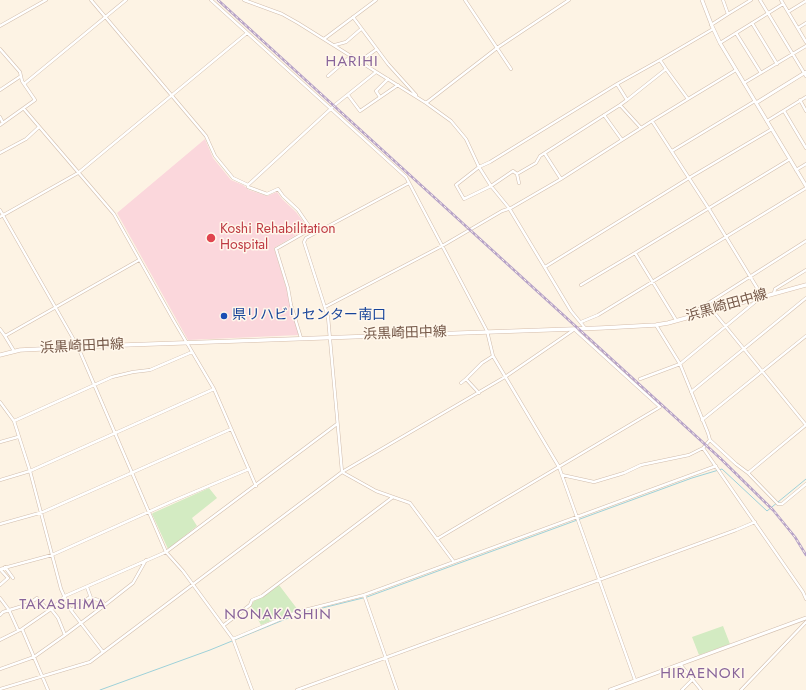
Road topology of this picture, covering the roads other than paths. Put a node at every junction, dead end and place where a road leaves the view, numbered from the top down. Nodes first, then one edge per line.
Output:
1 (46, 0) edge
2 (91, 0) edge
3 (126, 0) edge
4 (211, 0) edge
5 (244, 0) edge
6 (376, 0) edge
7 (465, 0) edge
8 (569, 0) edge
9 (702, 0) edge
10 (723, 0) edge
11 (751, 0) edge
12 (760, 0) edge
13 (781, 0) edge
14 (806, 1) edge
15 (564, 2) edge
16 (783, 4) junction
17 (788, 12) junction
18 (728, 14) junction
19 (768, 14) junction
20 (105, 17) junction
21 (353, 17) junction
22 (752, 23) junction
23 (806, 23) edge
24 (711, 25) junction
25 (0, 26) edge
26 (798, 28) junction
27 (362, 29) junction
28 (713, 29) junction
29 (247, 33) junction
30 (736, 33) junction
31 (324, 39) junction
32 (806, 42) edge
33 (720, 43) junction
34 (335, 45) junction
35 (806, 46) edge
36 (497, 48) junction
37 (0, 49) edge
38 (376, 49) junction
39 (793, 54) junction
40 (351, 56) junction
41 (660, 60) junction
42 (360, 61) junction
43 (777, 64) junction
44 (511, 69) dead end
45 (666, 69) junction
46 (736, 70) junction
47 (376, 72) junction
48 (761, 74) junction
49 (805, 74) edge
50 (21, 76) junction
51 (328, 76) dead end
52 (388, 79) junction
53 (24, 84) junction
54 (617, 84) junction
55 (744, 84) junction
56 (398, 85) junction
57 (0, 90) edge
58 (348, 95) junction
59 (172, 96) junction
60 (380, 97) junction
61 (417, 97) junction
62 (806, 97) edge
63 (688, 99) junction
64 (627, 100) junction
65 (800, 100) junction
66 (755, 102) junction
67 (426, 103) junction
68 (620, 105) junction
69 (24, 109) junction
70 (332, 109) junction
71 (784, 111) junction
72 (806, 111) edge
73 (604, 115) junction
74 (0, 117) edge
75 (652, 121) junction
76 (767, 121) junction
77 (3, 122) junction
78 (0, 124) edge
79 (39, 127) junction
80 (641, 128) junction
81 (772, 129) junction
82 (622, 140) junction
83 (806, 148) edge
84 (672, 151) junction
85 (0, 153) edge
86 (545, 154) junction
87 (790, 159) junction
88 (806, 164) edge
89 (479, 167) junction
90 (796, 170) junction
91 (78, 173) junction
92 (517, 174) junction
93 (689, 178) junction
94 (561, 179) junction
95 (409, 183) junction
96 (519, 183) dead end
97 (248, 185) junction
98 (491, 186) junction
99 (806, 187) edge
100 (509, 208) junction
101 (709, 208) junction
102 (0, 210) edge
103 (1, 216) edge
104 (726, 237) junction
105 (806, 241) edge
106 (442, 246) junction
107 (635, 253) junction
108 (139, 260) junction
109 (545, 267) junction
110 (806, 270) edge
111 (750, 276) junction
112 (652, 282) junction
113 (581, 285) dead end
114 (806, 285) edge
115 (774, 293) junction
116 (762, 296) junction
117 (755, 298) junction
118 (806, 298) edge
119 (55, 307) junction
120 (325, 307) junction
121 (712, 310) junction
122 (694, 315) junction
123 (676, 320) junction
124 (581, 322) junction
125 (656, 325) junction
126 (725, 326) junction
127 (585, 328) junction
128 (0, 329) edge
129 (574, 329) junction
130 (487, 331) junction
131 (5, 336) junction
132 (806, 336) edge
133 (329, 337) junction
134 (301, 338) junction
135 (187, 343) junction
136 (78, 347) junction
137 (744, 349) junction
138 (14, 351) junction
139 (192, 352) junction
140 (0, 355) edge
141 (493, 356) junction
142 (680, 364) junction
143 (762, 371) junction
144 (505, 377) junction
145 (640, 378) dead end
146 (466, 379) junction
147 (460, 382) dead end
148 (94, 385) junction
149 (214, 389) junction
150 (691, 392) junction
151 (479, 393) junction
152 (0, 402) edge
153 (14, 420) junction
154 (702, 420) junction
155 (337, 424) junction
156 (806, 425) edge
157 (231, 430) junction
158 (115, 433) junction
159 (18, 437) junction
160 (710, 440) junction
161 (0, 442) edge
162 (703, 448) junction
163 (716, 466) junction
164 (559, 467) junction
165 (249, 470) junction
166 (30, 471) junction
167 (342, 472) junction
168 (132, 473) junction
169 (748, 473) junction
170 (562, 474) junction
171 (0, 480) edge
172 (806, 484) edge
173 (256, 486) junction
174 (393, 497) junction
175 (150, 512) junction
176 (41, 513) junction
177 (576, 517) junction
178 (755, 522) junction
179 (0, 524) edge
180 (437, 539) junction
181 (166, 552) junction
182 (52, 555) junction
183 (146, 560) junction
184 (454, 562) junction
185 (5, 567) junction
186 (0, 569) edge
187 (13, 578) dead end
188 (599, 579) junction
189 (192, 584) junction
190 (0, 585) edge
191 (87, 587) junction
192 (364, 595) junction
193 (65, 596) junction
194 (90, 597) junction
195 (0, 598) edge
196 (806, 598) edge
197 (105, 605) junction
198 (51, 608) junction
199 (9, 610) junction
200 (48, 610) junction
201 (71, 610) junction
202 (0, 615) edge
203 (806, 618) edge
204 (806, 622) edge
205 (80, 623) junction
206 (224, 625) junction
207 (22, 628) junction
208 (18, 630) junction
209 (65, 635) junction
210 (233, 639) junction
211 (0, 640) edge
212 (103, 652) junction
213 (34, 657) junction
214 (385, 658) junction
215 (680, 664) junction
216 (0, 669) edge
217 (42, 676) junction
218 (635, 680) junction
219 (692, 680) junction
220 (0, 689) edge
221 (48, 690) edge
222 (252, 690) edge
223 (297, 690) edge
224 (397, 690) edge
225 (610, 690) edge
226 (682, 690) edge
227 (701, 690) edge
228 (741, 690) edge

1 - 25 street
2 - 20 street
3 - 20 street
4 - 29 street
5 - 31 street
6 - 21 street
7 - 36 street
8 - 15 street
9 - 24 street
10 - 18 street
11 - 18 street
12 - 19 street
13 - 16 street
14 - 17 street
15 - 36 street
16 - 17 street
16 - 19 street
17 - 26 street
18 - 24 street
19 - 22 street
19 - 39 street
20 - 53 street
20 - 59 street
21 - 27 street
21 - 31 street
22 - 30 street
22 - 43 street
23 - 26 street
24 - 28 street
26 - 32 street
27 - 34 street
27 - 38 street
28 - 33 street
28 - 41 street
29 - 59 street
29 - 70 street
30 - 33 street
30 - 48 street
31 - 34 street
33 - 46 street
34 - 40 street
35 - 39 street
36 - 44 street
36 - 67 street
37 - 50 street
38 - 42 street
38 - 61 street
39 - 43 street
39 - 49 street
40 - 42 street
40 - 51 street
41 - 45 street
41 - 54 street
42 - 47 street
43 - 48 street
45 - 63 street
45 - 64 street
46 - 55 street
46 - 63 street
47 - 52 street
47 - 58 street
48 - 55 street
49 - 66 street
50 - 53 street
50 - 57 street
52 - 56 street
52 - 60 street
53 - 69 street
54 - 64 street
54 - 89 street
55 - 66 street
56 - 60 street
56 - 61 street
58 - 60 street
58 - 70 street
59 - 91 street
59 - 97 street
61 - 67 street
62 - 65 street
63 - 75 street
64 - 68 street
65 - 71 street
65 - 72 street
66 - 76 street
66 - 84 street
67 - 89 street
68 - 73 street
68 - 80 street
69 - 77 street
69 - 79 street
70 - 95 street
70 - 97 street
71 - 76 street
71 - 83 street
73 - 82 street
73 - 86 street
74 - 77 street
75 - 80 street
75 - 84 street
76 - 81 street
77 - 78 street
79 - 85 street
79 - 91 street
80 - 82 street
81 - 87 street
81 - 93 street
82 - 94 street
84 - 93 street
86 - 92 street
86 - 94 street
87 - 90 street
87 - 101 street
88 - 90 street
89 - 98 street
89 - 98 street
90 - 99 street
91 - 103 street
91 - 108 street
92 - 96 street
92 - 98 street
93 - 101 street
93 - 109 street
94 - 100 street
95 - 106 street
95 - 120 street
97 - 134 street
98 - 100 street
99 - 104 street
100 - 106 street
100 - 109 street
101 - 104 street
101 - 107 street
102 - 103 street
103 - 119 street
104 - 111 street
104 - 112 street
105 - 111 street
106 - 120 street
106 - 130 street
107 - 112 street
107 - 113 street
108 - 119 street
108 - 135 street
109 - 124 street
110 - 115 street
111 - 116 street
111 - 122 street
112 - 123 street
112 - 124 street
114 - 115 main road, 浜黒崎田中線
115 - 116 main road, 浜黒崎田中線
116 - 117 main road, 浜黒崎田中線
117 - 121 main road, 浜黒崎田中線
117 - 126 street
118 - 137 street
119 - 131 street
119 - 136 street
120 - 133 street
121 - 122 main road, 浜黒崎田中線
121 - 126 street
122 - 123 main road, 浜黒崎田中線
123 - 125 main road, 浜黒崎田中線
124 - 127 street
125 - 127 main road, 浜黒崎田中線
125 - 142 street
126 - 137 street
126 - 142 street
127 - 129 main road, 浜黒崎田中線
128 - 131 street
129 - 130 main road, 浜黒崎田中線
129 - 144 street
129 - 164 street
130 - 133 main road, 浜黒崎田中線
130 - 141 street
131 - 138 street
132 - 143 street
133 - 134 main road, 浜黒崎田中線
133 - 155 street
134 - 135 main road, 浜黒崎田中線
135 - 136 main road, 浜黒崎田中線
135 - 139 street
136 - 138 main road, 浜黒崎田中線
136 - 148 street
137 - 143 street
137 - 150 street
138 - 140 main road, 浜黒崎田中線
139 - 148 street
139 - 149 street
141 - 144 street
141 - 146 street
142 - 145 street
142 - 150 street
143 - 154 street
143 - 156 street
144 - 151 street
144 - 164 street
146 - 147 street
146 - 151 street
148 - 153 street
148 - 158 street
149 - 157 street
149 - 158 street
150 - 154 street
151 - 167 street
152 - 153 street
153 - 159 street
154 - 160 street
155 - 167 street
155 - 173 street
156 - 169 street
157 - 165 street
157 - 168 street
158 - 166 street
158 - 168 street
159 - 161 street
159 - 166 street
160 - 162 street
160 - 169 street
162 - 163 street
162 - 170 street
163 - 177 street
163 - 178 street
164 - 170 street
164 - 180 street
165 - 173 street
165 - 175 street
166 - 171 street
166 - 176 street
167 - 174 street
167 - 189 street
168 - 175 street
168 - 176 street
169 - 172 street
170 - 177 street
173 - 181 street
174 - 180 street
174 - 206 street
175 - 181 street
175 - 182 street
176 - 179 street
176 - 182 street
177 - 184 street
177 - 188 street
178 - 188 street
178 - 196 street
180 - 184 street
181 - 183 street
181 - 189 street
182 - 185 street
182 - 193 street
183 - 191 street
183 - 197 street
184 - 192 street
185 - 186 street
185 - 187 street
186 - 190 street
188 - 214 street
188 - 218 street
189 - 206 street
189 - 212 street
191 - 193 street
191 - 194 street
192 - 210 street
192 - 214 street
193 - 198 street
193 - 201 street
194 - 197 street
194 - 201 street
195 - 199 street
197 - 205 street
198 - 200 street
198 - 209 street
199 - 200 street
199 - 202 street
199 - 208 street
200 - 207 street
201 - 205 street
203 - 215 street
204 - 228 street
205 - 209 street
205 - 212 street
206 - 210 street
207 - 208 street
207 - 213 street
208 - 211 street
209 - 213 street
210 - 222 street
212 - 217 street
213 - 216 street
213 - 217 street
214 - 223 street
214 - 224 street
215 - 218 street
215 - 219 street
217 - 220 street
217 - 221 street
218 - 225 street
219 - 226 street
219 - 227 street

